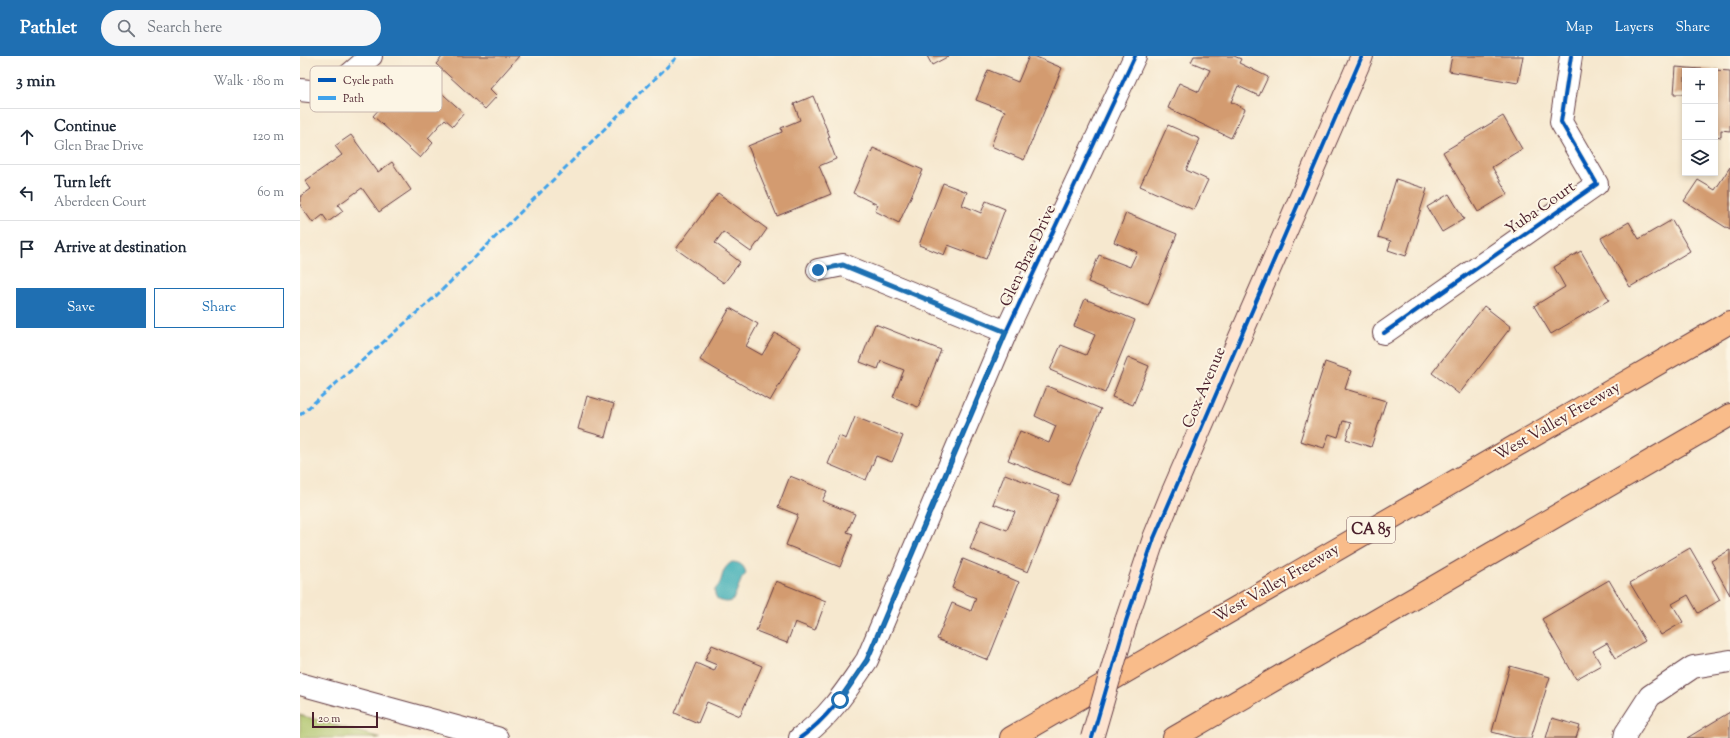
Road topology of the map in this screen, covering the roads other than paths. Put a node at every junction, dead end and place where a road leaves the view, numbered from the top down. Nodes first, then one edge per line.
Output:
1 (371, 56) edge
2 (1135, 56) edge
3 (1362, 56) edge
4 (1571, 56) edge
5 (359, 66) edge
6 (300, 90) edge
7 (310, 91) edge
8 (818, 270) dead end
9 (1730, 322) edge
10 (1006, 332) junction
11 (1384, 333) dead end
12 (1730, 415) edge
13 (1730, 661) edge
14 (300, 684) edge
15 (497, 738) edge
16 (800, 738) edge
17 (1011, 738) edge
18 (1092, 738) edge
19 (1174, 738) edge
20 (1625, 738) edge

1 - 5 street
2 - 10 street, Glen Brae Drive
3 - 18 main road, Cox Avenue, bridge
4 - 11 street, Yuba Court
6 - 7 street
8 - 10 street
9 - 17 highway, West Valley Freeway / CA 85
10 - 16 street, Glen Brae Drive
12 - 19 highway
13 - 20 street
14 - 15 street

